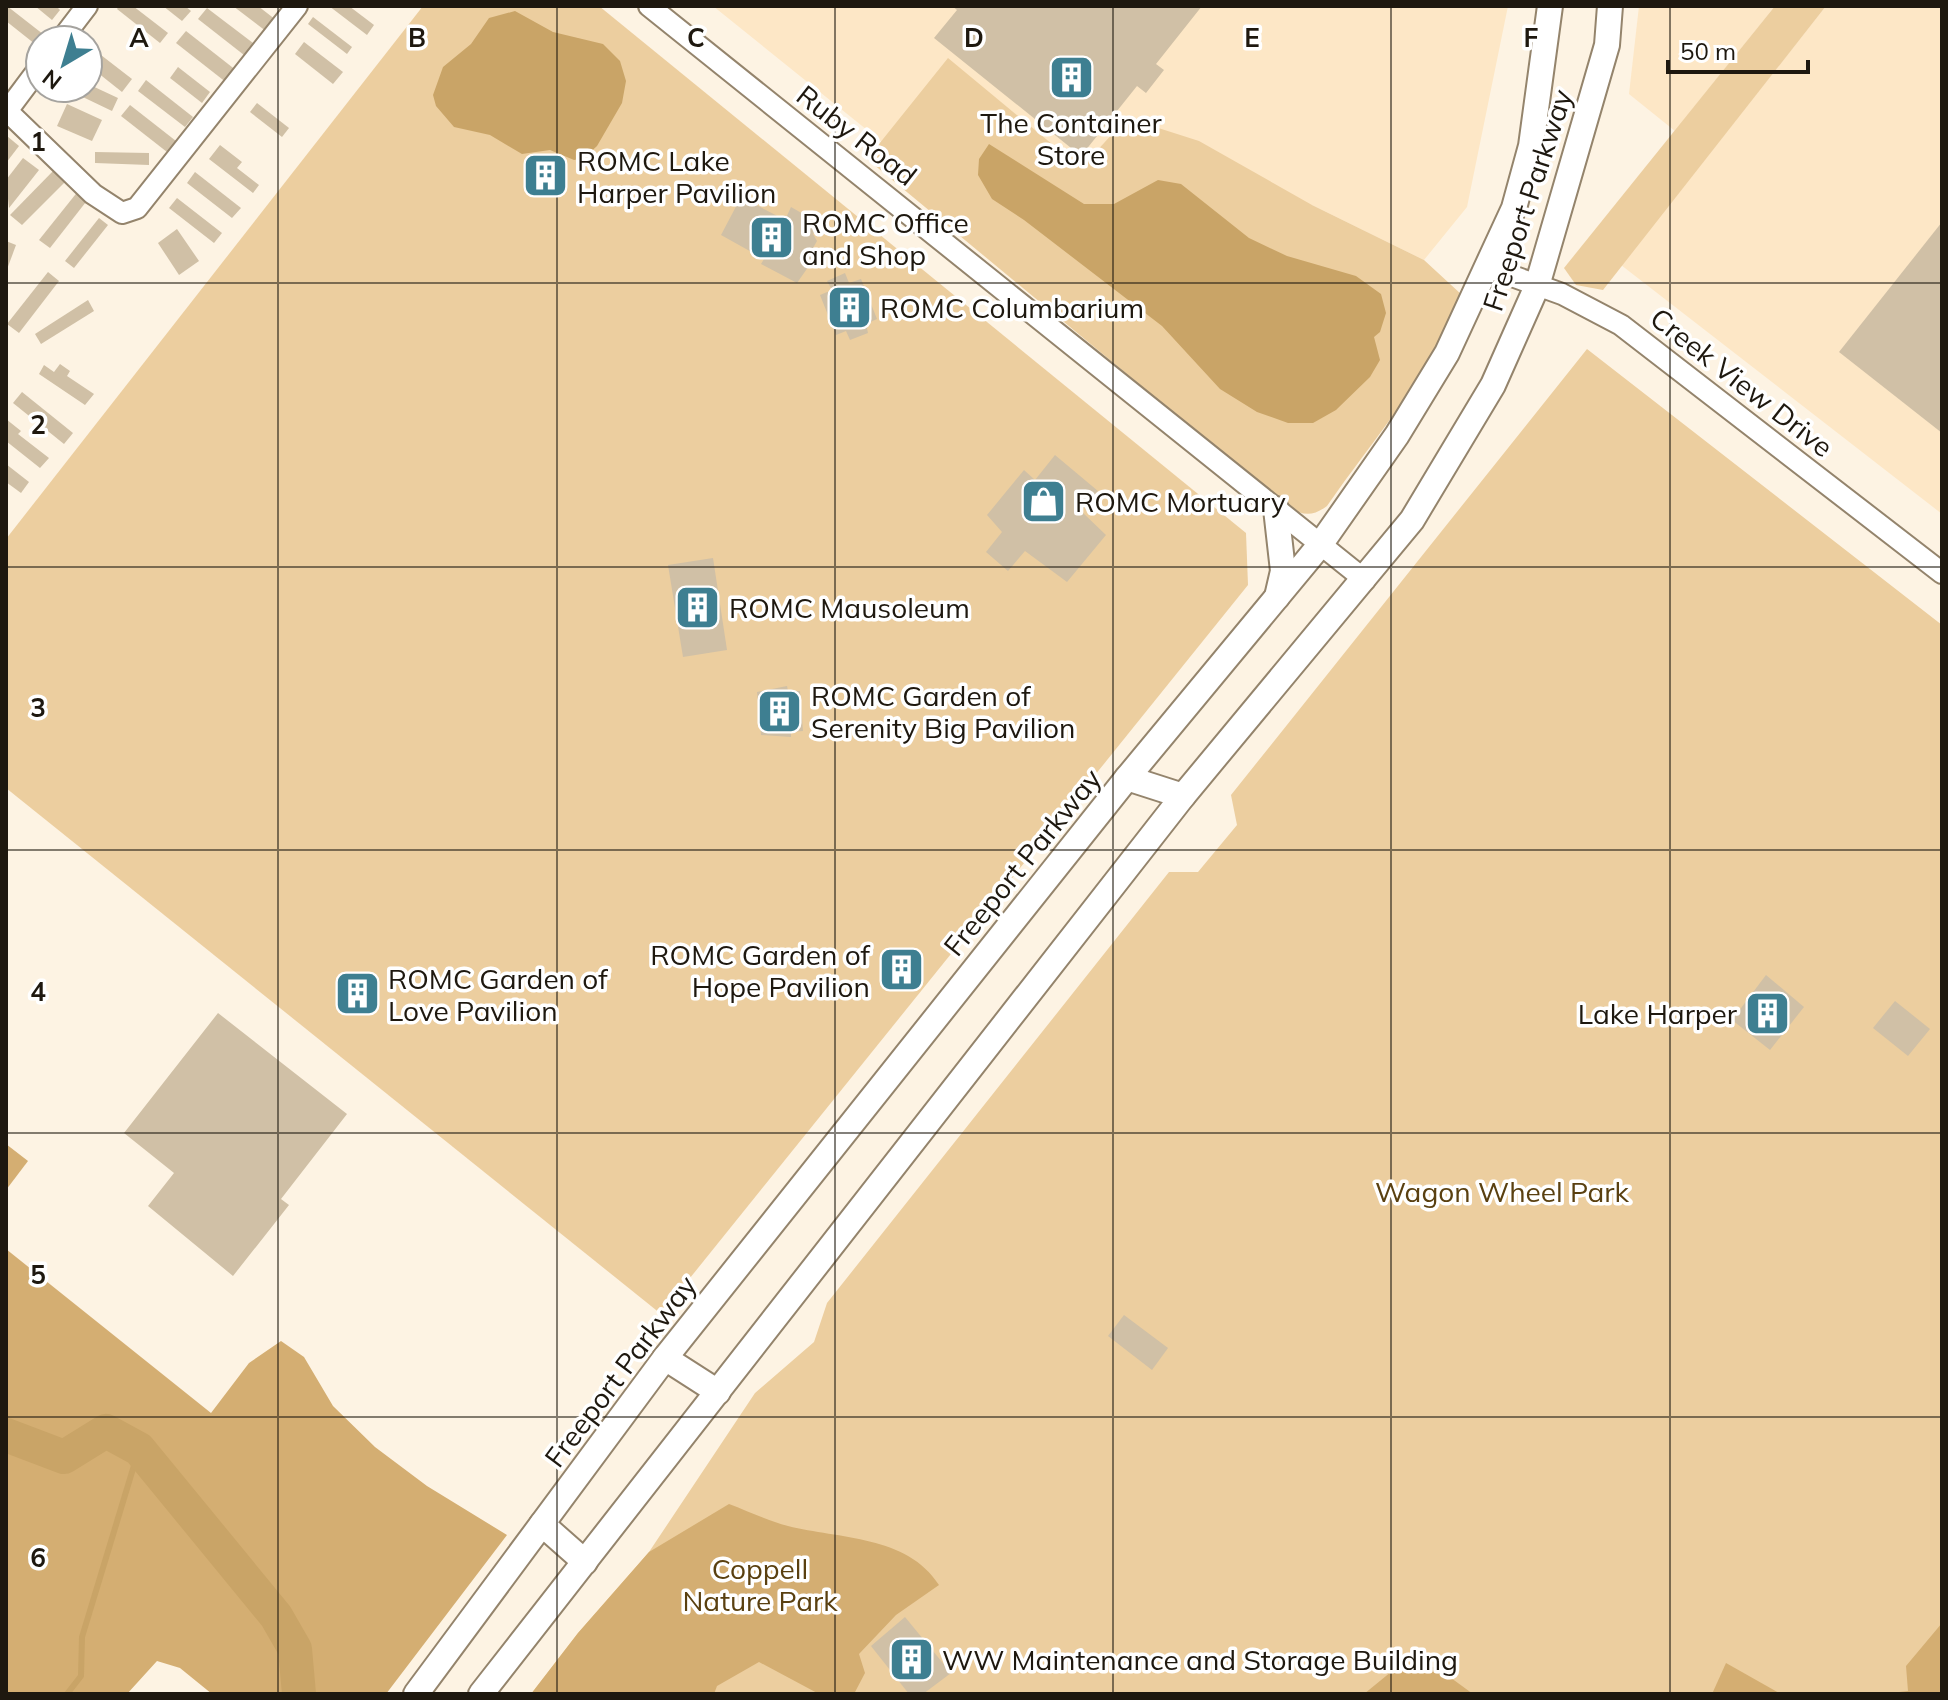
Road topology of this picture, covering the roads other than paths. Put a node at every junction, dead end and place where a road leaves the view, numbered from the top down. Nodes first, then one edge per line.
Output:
1 (87, 6) edge
2 (297, 6) edge
3 (649, 6) edge
4 (1550, 6) edge
5 (1610, 6) edge
6 (73, 24) edge
7 (24, 88) edge
8 (6, 111) edge
9 (1490, 268) junction
10 (1537, 286) junction
11 (1276, 509) junction
12 (1320, 545) junction
13 (1942, 573) edge
14 (1365, 580) junction
15 (1277, 598) junction
16 (1127, 778) junction
17 (1183, 796) junction
18 (1162, 822) junction
19 (665, 1358) junction
20 (718, 1392) junction
21 (542, 1524) junction
22 (585, 1562) junction
23 (416, 1694) edge
24 (481, 1694) edge

1 - 6 street
2 - 8 street
3 - 11 street, Ruby Road
4 - 9 main road, Freeport Parkway
5 - 10 main road, Freeport Parkway
7 - 8 street
9 - 10 street, Creek View Drive
9 - 12 main road, Freeport Parkway
10 - 13 street, Creek View Drive
10 - 14 main road, Freeport Parkway
11 - 12 street, Ruby Road
11 - 15 main road
12 - 14 street, Ruby Road
12 - 15 main road, Freeport Parkway
14 - 17 main road, Freeport Parkway
15 - 16 main road, Freeport Parkway
16 - 17 main road
16 - 18 main road
16 - 19 main road, Freeport Parkway
17 - 18 main road, Freeport Parkway
18 - 20 main road, Freeport Parkway
19 - 20 main road
19 - 21 main road, Freeport Parkway
20 - 22 main road, Freeport Parkway
21 - 22 main road
21 - 23 main road, Freeport Parkway
22 - 24 main road, Freeport Parkway

